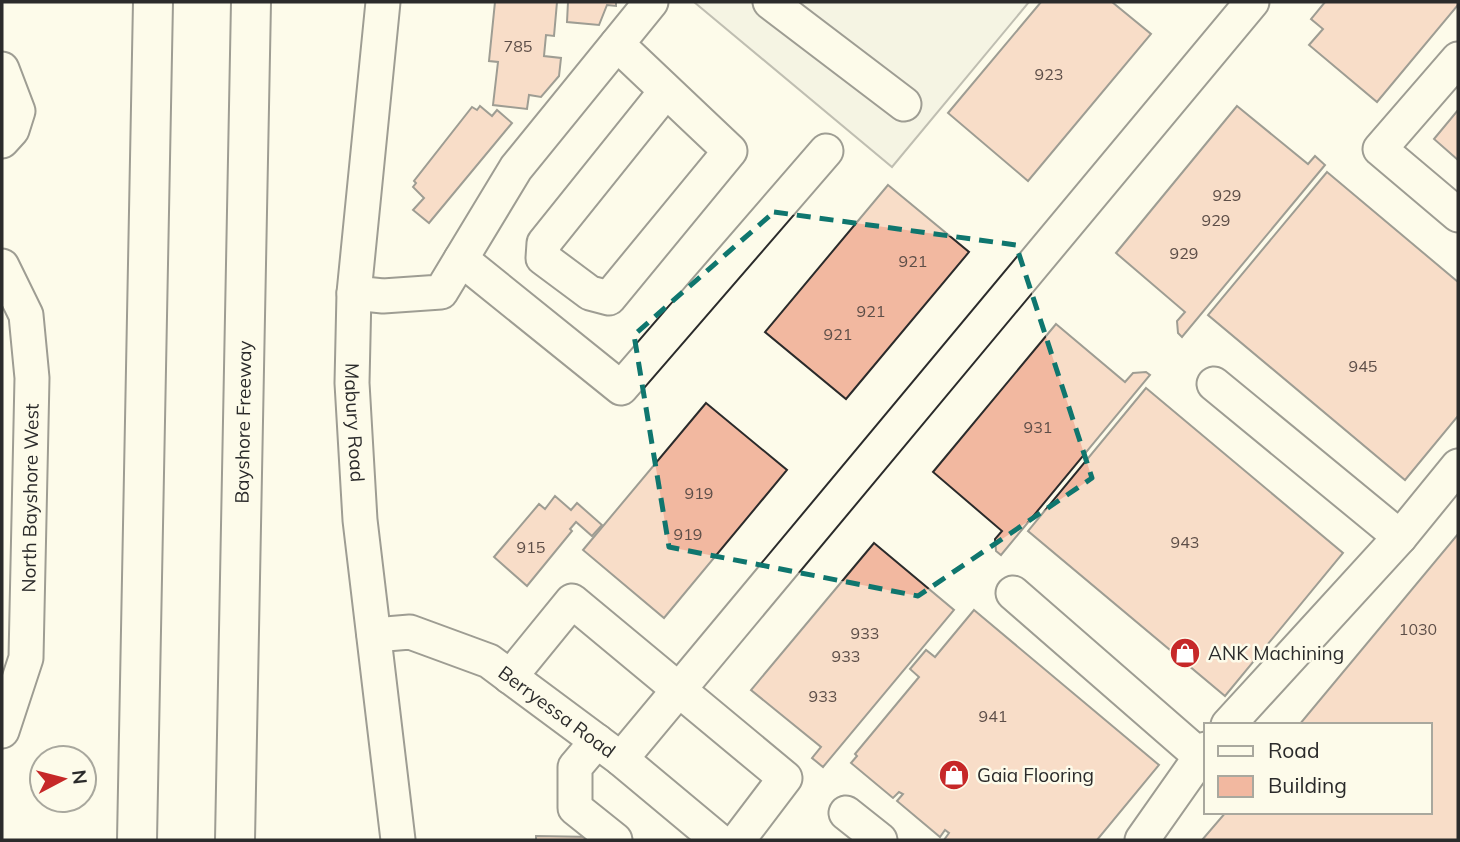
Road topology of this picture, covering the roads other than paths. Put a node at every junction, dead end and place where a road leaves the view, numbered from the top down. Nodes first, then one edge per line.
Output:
1 (251, 2) edge
2 (279, 2) edge
3 (383, 2) edge
4 (651, 2) edge
5 (770, 2) edge
6 (1252, 2) edge
7 (150, 6) edge
8 (617, 44) junction
9 (251, 53) junction
10 (1458, 59) edge
11 (2, 69) edge
12 (666, 91) junction
13 (904, 104) dead end
14 (2, 141) edge
15 (827, 151) dead end
16 (1458, 215) edge
17 (461, 259) junction
18 (2, 267) edge
19 (354, 293) junction
20 (1214, 384) dead end
21 (17, 403) edge
22 (16, 448) edge
23 (1458, 466) edge
24 (1400, 537) junction
25 (1013, 593) dead end
26 (374, 635) junction
27 (510, 677) junction
28 (679, 690) junction
29 (1230, 723) edge
30 (2, 731) edge
31 (609, 750) junction
32 (1203, 752) edge
33 (846, 813) dead end
34 (137, 840) edge
35 (235, 840) edge
36 (398, 840) edge
37 (615, 840) edge
38 (718, 840) edge
39 (738, 840) edge
40 (880, 840) edge
41 (1142, 840) edge

1 - 9 highway, Bayshore Freeway
2 - 9 highway
3 - 19 street, Mabury Road
4 - 8 street
5 - 13 street
6 - 28 street
7 - 34 highway
8 - 12 street
8 - 17 street
9 - 35 highway, Bayshore Freeway
10 - 16 street
11 - 14 street
12 - 12 street
15 - 17 street
17 - 19 street
18 - 21 street, North Bayshore West
19 - 26 street, Mabury Road
20 - 24 street
21 - 22 street, North Bayshore West
22 - 30 street, North Bayshore West
23 - 24 street
24 - 29 street
25 - 32 street
26 - 27 street, Berryessa Road
26 - 36 street, Mabury Road
27 - 28 street
27 - 31 street, Berryessa Road
28 - 31 street
28 - 39 street
31 - 37 street
31 - 38 street, Berryessa Road
32 - 41 street
33 - 40 street

